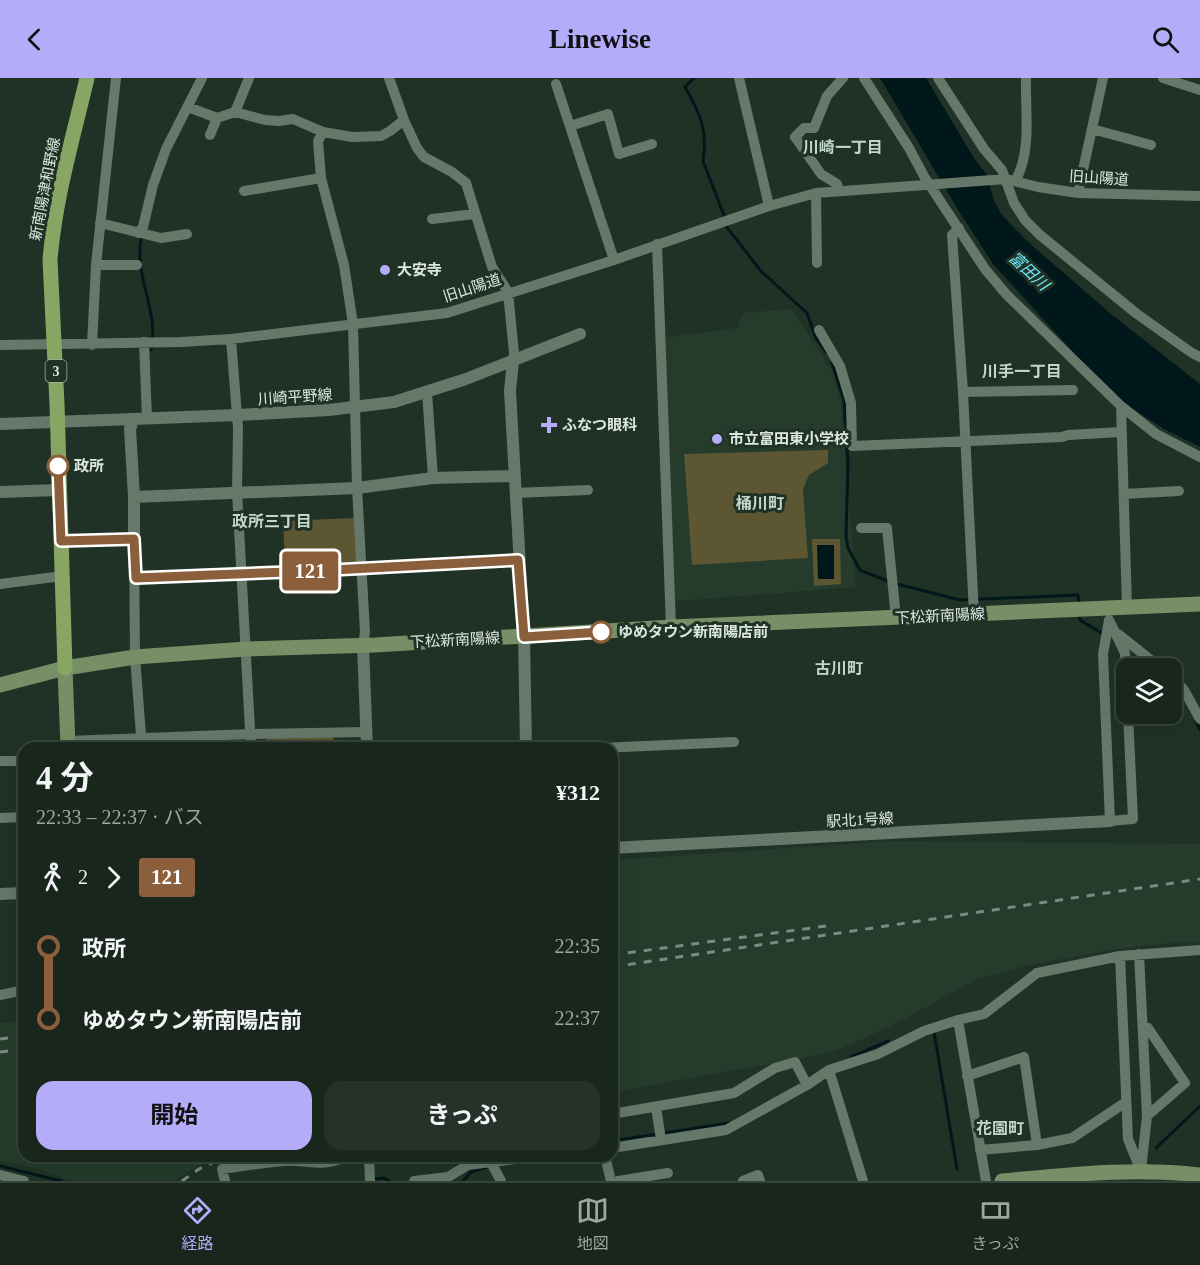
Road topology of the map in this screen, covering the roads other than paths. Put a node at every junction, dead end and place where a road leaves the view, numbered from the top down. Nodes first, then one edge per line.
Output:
1 (87, 78) edge
2 (116, 78) edge
3 (202, 78) edge
4 (249, 78) edge
5 (389, 78) edge
6 (739, 78) edge
7 (843, 78) edge
8 (864, 78) edge
9 (938, 78) edge
10 (1026, 78) edge
11 (1103, 78) edge
12 (1163, 78) edge
13 (556, 84) dead end
14 (1200, 90) edge
15 (188, 107) junction
16 (235, 112) junction
17 (217, 118) junction
18 (404, 120) junction
19 (570, 126) junction
20 (1092, 129) junction
21 (323, 132) junction
22 (210, 135) dead end
23 (652, 144) dead end
24 (1151, 145) dead end
25 (321, 178) junction
26 (1007, 179) junction
27 (934, 184) junction
28 (244, 191) dead end
29 (839, 191) junction
30 (816, 193) junction
31 (1078, 193) junction
32 (1200, 196) edge
33 (770, 206) junction
34 (475, 214) junction
35 (432, 219) dead end
36 (100, 223) junction
37 (959, 228) junction
38 (138, 233) junction
39 (187, 234) dead end
40 (657, 244) junction
41 (614, 260) junction
42 (817, 263) dead end
43 (96, 265) junction
44 (137, 265) dead end
45 (508, 292) junction
46 (353, 324) junction
47 (819, 330) dead end
48 (580, 334) dead end
49 (231, 339) junction
50 (144, 342) junction
51 (55, 344) junction
52 (0, 345) edge
53 (92, 345) junction
54 (1200, 357) edge
55 (513, 361) junction
56 (1074, 390) dead end
57 (428, 392) junction
58 (963, 392) junction
59 (1121, 406) junction
60 (355, 407) junction
61 (238, 415) junction
62 (147, 418) junction
63 (133, 420) junction
64 (57, 423) junction
65 (0, 424) edge
66 (1121, 432) junction
67 (965, 440) junction
68 (1200, 457) edge
69 (515, 476) junction
70 (433, 478) junction
71 (357, 488) junction
72 (59, 489) junction
73 (588, 490) dead end
74 (1179, 491) dead end
75 (0, 492) edge
76 (237, 492) junction
77 (515, 493) junction
78 (1124, 494) junction
79 (134, 497) junction
80 (861, 528) dead end
81 (134, 539) junction
82 (61, 541) junction
83 (518, 560) junction
84 (361, 569) junction
85 (242, 574) junction
86 (62, 576) junction
87 (136, 578) junction
88 (0, 584) edge
89 (1200, 604) edge
90 (1128, 607) junction
91 (974, 614) junction
92 (1109, 614) junction
93 (896, 618) junction
94 (670, 627) junction
95 (1116, 632) junction
96 (524, 637) junction
97 (363, 645) junction
98 (246, 649) junction
99 (135, 657) junction
100 (1125, 658) edge
101 (1148, 658) edge
102 (65, 668) junction
103 (0, 684) edge
104 (1182, 688) edge
105 (1200, 719) edge
106 (1128, 724) edge
107 (366, 732) junction
108 (251, 734) junction
109 (68, 742) edge
110 (142, 742) edge
111 (164, 742) edge
112 (251, 742) edge
113 (367, 742) edge
114 (526, 742) edge
115 (734, 742) dead end
116 (618, 747) edge
117 (18, 760) edge
118 (0, 761) edge
119 (18, 817) edge
120 (0, 818) edge
121 (1110, 821) junction
122 (618, 848) edge
123 (18, 893) edge
124 (0, 894) edge
125 (1200, 950) edge
126 (1139, 954) junction
127 (1120, 956) junction
128 (18, 991) edge
129 (0, 994) edge
130 (958, 1020) junction
131 (1143, 1027) junction
132 (830, 1070) junction
133 (967, 1076) junction
134 (807, 1085) junction
135 (1126, 1102) junction
136 (657, 1107) junction
137 (618, 1113) edge
138 (1147, 1116) junction
139 (661, 1140) junction
140 (1037, 1145) junction
141 (618, 1147) edge
142 (980, 1150) junction
143 (272, 1162) edge
144 (298, 1162) edge
145 (336, 1162) edge
146 (369, 1162) edge
147 (478, 1162) edge
148 (491, 1162) edge
149 (606, 1162) edge
150 (668, 1173) dead end
151 (0, 1175) edge
152 (1200, 1175) edge
153 (1143, 1176) edge
154 (24, 1181) edge
155 (225, 1181) edge
156 (370, 1181) edge
157 (414, 1181) edge
158 (501, 1181) edge
159 (611, 1181) edge
160 (618, 1181) edge
161 (743, 1181) edge
162 (760, 1181) edge
163 (863, 1181) edge
164 (987, 1181) edge
165 (1002, 1181) edge

1 - 51 main road, 新南陽津和野線 / 3
2 - 36 street
3 - 15 street
4 - 16 street
5 - 18 street
6 - 33 street
7 - 29 street
8 - 27 street
9 - 26 street
10 - 26 street
11 - 20 street
12 - 14 street
13 - 19 street
15 - 17 street
15 - 38 street
16 - 17 street
16 - 21 street
17 - 22 street
18 - 21 street
18 - 34 street
19 - 23 street
19 - 41 street
20 - 24 street
20 - 31 street
21 - 25 street
25 - 28 street
25 - 46 street
26 - 27 street, 旧山陽道
26 - 31 street, 旧山陽道
26 - 54 street
27 - 29 street, 旧山陽道
27 - 37 street
29 - 30 street, 旧山陽道
30 - 33 street, 旧山陽道
30 - 42 street
31 - 32 street, 旧山陽道
33 - 40 street, 旧山陽道
34 - 35 street
34 - 45 street
36 - 38 street
36 - 43 street
37 - 58 street
37 - 59 street
38 - 39 street
40 - 41 street, 旧山陽道
40 - 94 street
41 - 45 street, 旧山陽道
43 - 44 street
43 - 53 street
45 - 46 street, 旧山陽道
45 - 55 street
46 - 49 street, 旧山陽道
46 - 60 street
47 - 67 street
48 - 55 street, 川崎平野線
49 - 50 street, 旧山陽道
49 - 61 street
50 - 53 street, 旧山陽道
50 - 62 street
51 - 52 street, 旧山陽道
51 - 53 street, 旧山陽道
51 - 64 main road, 新南陽津和野線 / 3
55 - 57 street, 川崎平野線
55 - 69 street
56 - 58 street
57 - 60 street, 川崎平野線
57 - 70 street
58 - 67 street
59 - 66 street
59 - 68 street
60 - 61 street, 川崎平野線
60 - 71 street
61 - 62 street, 川崎平野線
61 - 76 street
62 - 63 street, 川崎平野線
63 - 64 street, 川崎平野線
63 - 79 street
64 - 65 street, 川崎平野線
64 - 72 main road, 新南陽津和野線 / 3
66 - 67 street
66 - 78 street
67 - 91 street
69 - 70 street
69 - 77 street
70 - 71 street
71 - 76 street
71 - 84 street
72 - 75 street
72 - 82 main road, 新南陽津和野線 / 3
73 - 77 street
74 - 78 street
76 - 79 street
76 - 85 street
77 - 83 street
78 - 90 street
79 - 81 street
80 - 93 street
81 - 82 street
81 - 87 street
82 - 86 main road, 新南陽津和野線 / 3
83 - 84 street
83 - 96 street
84 - 85 street
84 - 97 street
85 - 87 street
85 - 98 street
86 - 88 street
86 - 102 main road, 新南陽津和野線 / 3
87 - 99 street
89 - 90 main road, 下松新南陽線
90 - 92 main road, 下松新南陽線
91 - 92 main road, 下松新南陽線
91 - 93 main road, 下松新南陽線
92 - 95 street
92 - 121 street
93 - 94 main road, 下松新南陽線
94 - 96 main road, 下松新南陽線
95 - 100 street
95 - 101 street
96 - 97 main road, 下松新南陽線
96 - 114 street
97 - 98 main road, 下松新南陽線
97 - 107 street
98 - 99 main road, 下松新南陽線
98 - 108 street
99 - 102 main road, 下松新南陽線
99 - 110 street
102 - 103 main road, 下松新南陽線
102 - 109 main road
104 - 105 street
106 - 121 street
107 - 108 street
107 - 113 street
108 - 111 street
108 - 112 street
115 - 116 street
117 - 118 street
119 - 120 street
121 - 122 street, 駅北1号線
123 - 124 street
125 - 126 street
126 - 127 street
126 - 131 street
127 - 130 street
127 - 135 street
128 - 129 street
130 - 132 street
130 - 133 street
131 - 138 street
131 - 138 street
132 - 134 street
132 - 163 street
133 - 140 street
133 - 142 street
134 - 136 street
134 - 139 street
135 - 140 street
135 - 153 street
136 - 137 street
136 - 139 street
138 - 153 street
139 - 141 street
140 - 142 street
142 - 164 street
143 - 155 street
144 - 145 street
146 - 156 street
147 - 157 street
148 - 158 street
149 - 159 street
150 - 160 street
151 - 154 street
152 - 153 main road
153 - 165 main road
161 - 162 street

